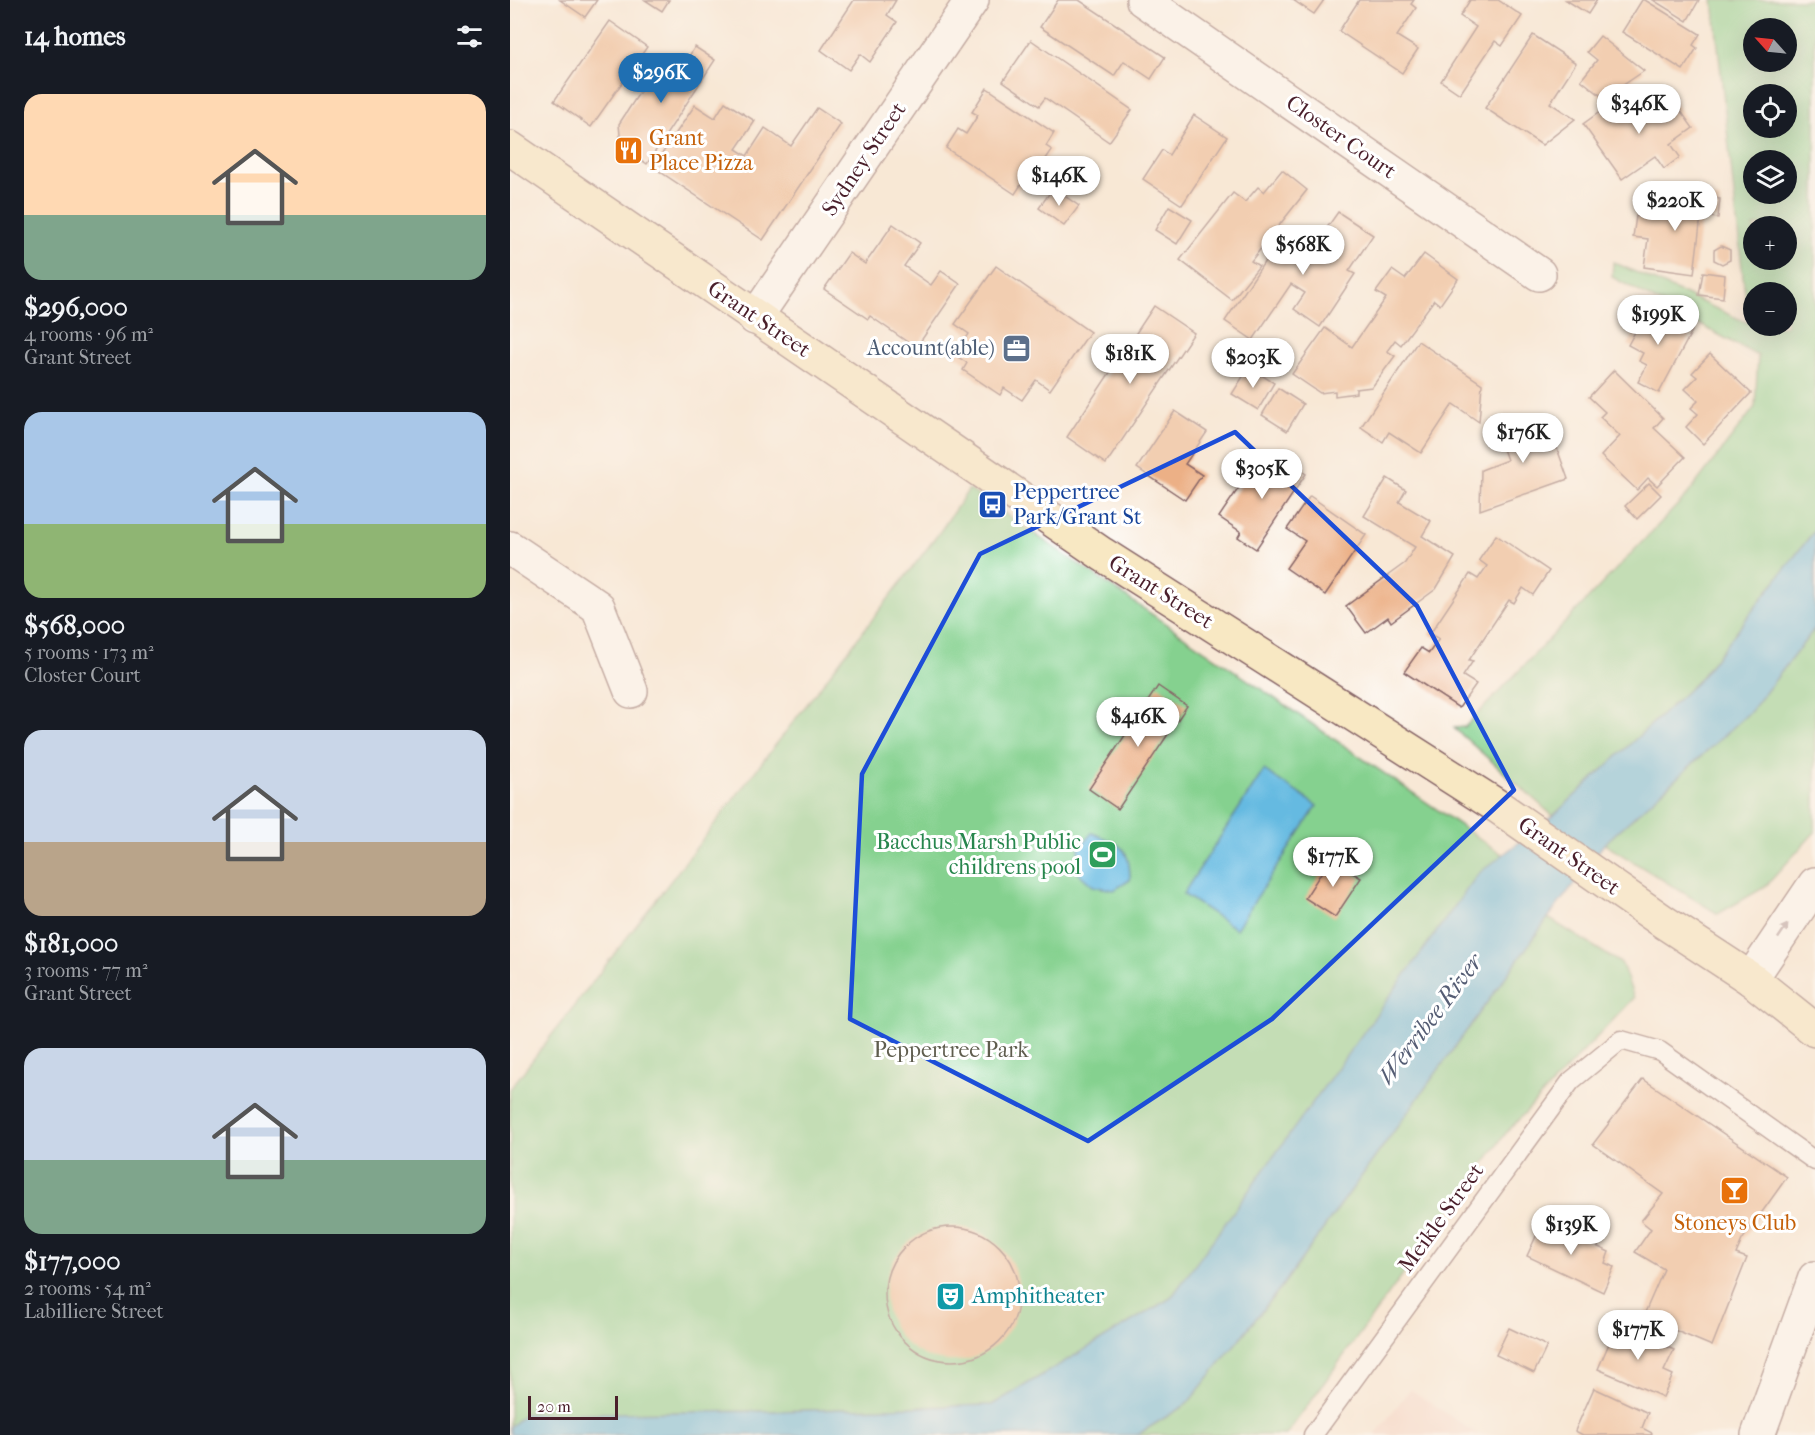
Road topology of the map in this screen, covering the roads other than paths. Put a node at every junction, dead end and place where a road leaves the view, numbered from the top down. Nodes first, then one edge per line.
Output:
1 (972, 0) edge
2 (1143, 0) edge
3 (510, 148) edge
4 (1539, 274) dead end
5 (756, 318) junction
6 (510, 548) edge
7 (631, 691) dead end
8 (1815, 884) edge
9 (1751, 979) junction
10 (1815, 1030) edge
11 (1815, 1161) edge
12 (1812, 1299) edge
13 (1313, 1435) edge
14 (1758, 1435) edge

1 - 5 street, Sydney Street
2 - 4 street, Closter Court
3 - 5 main road, Grant Street
5 - 9 main road, Grant Street
6 - 7 street
9 -> 8 street
9 - 10 main road, Grant Street
11 - 13 lane, Meikle Street
12 - 14 street

